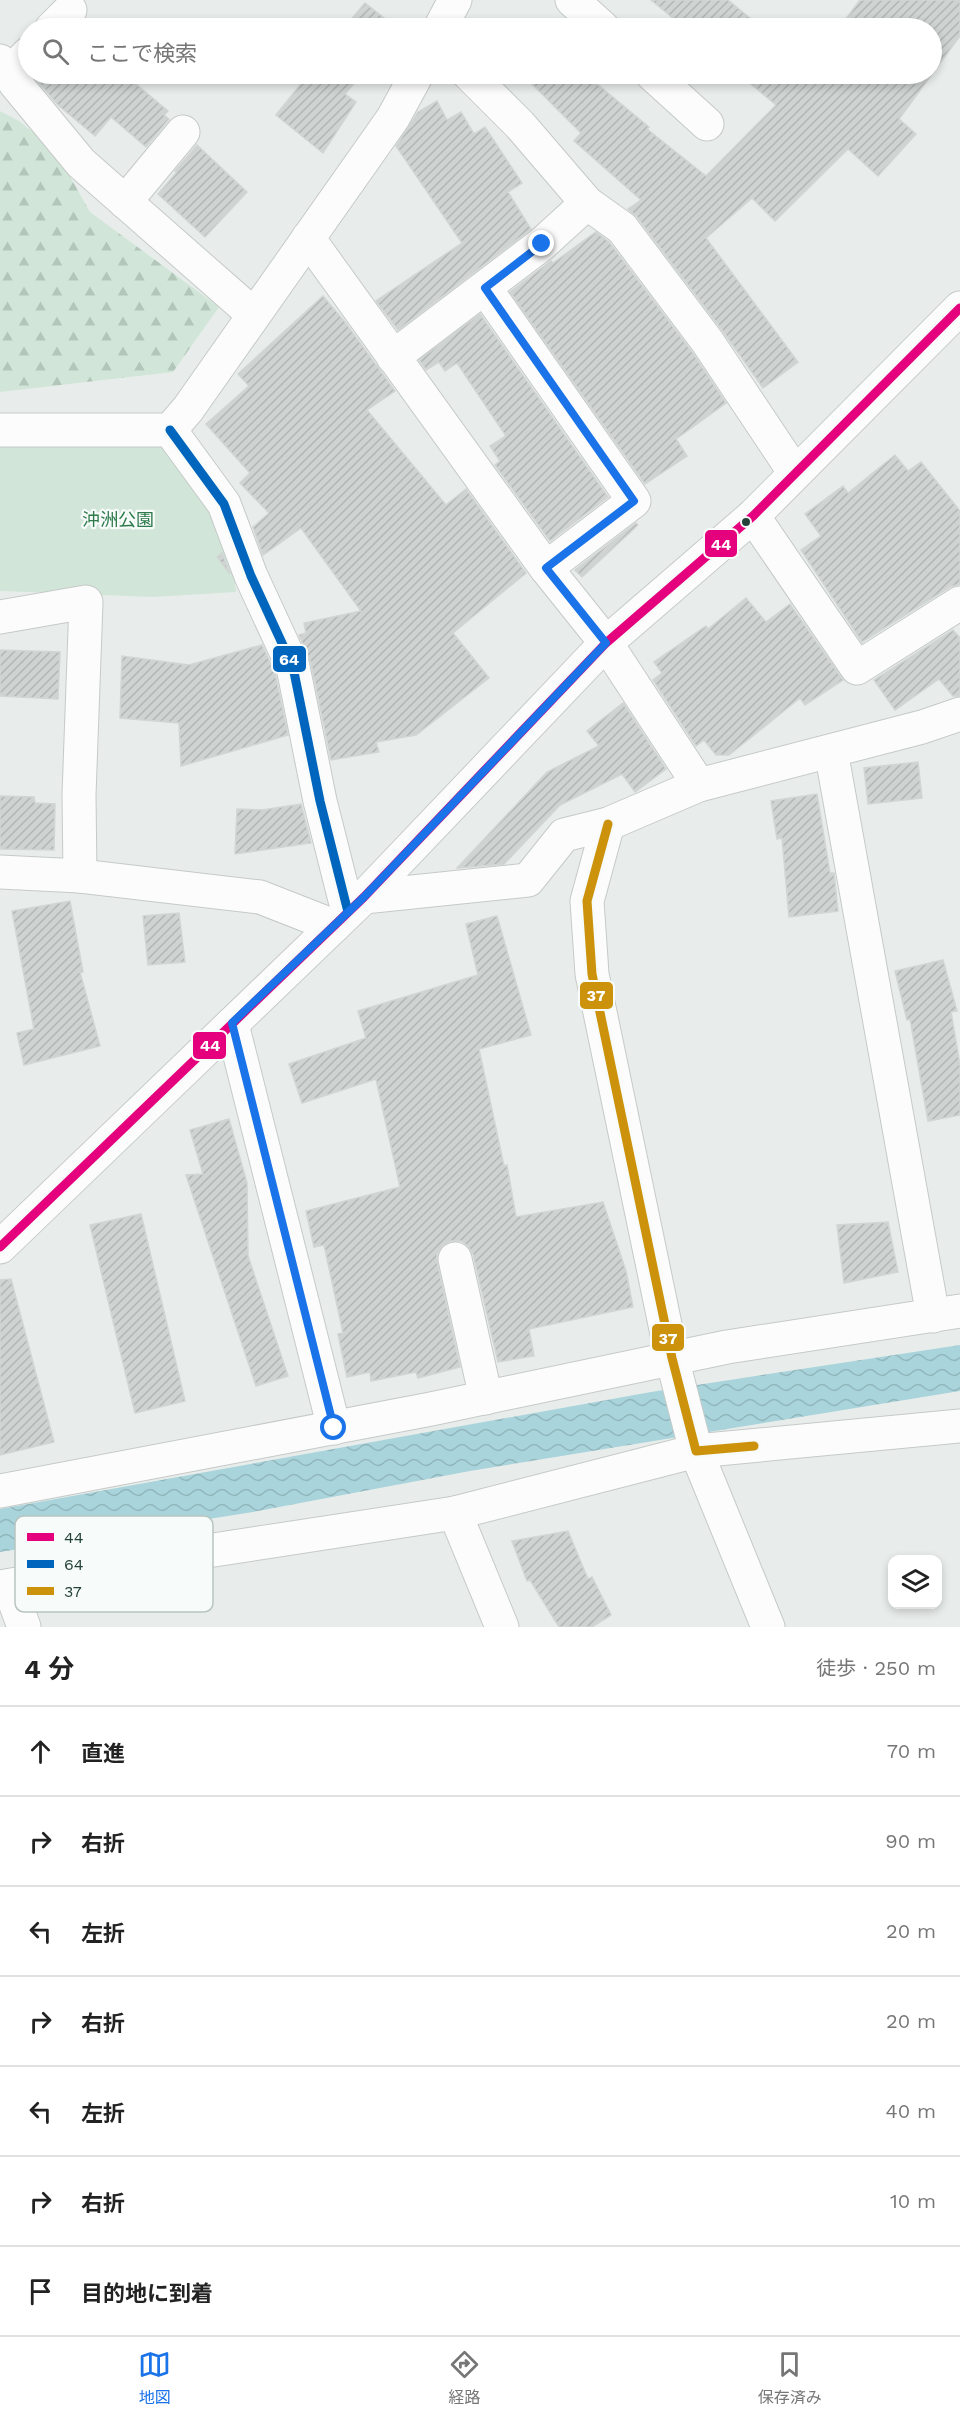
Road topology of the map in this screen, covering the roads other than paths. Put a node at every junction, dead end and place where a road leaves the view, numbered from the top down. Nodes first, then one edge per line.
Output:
1 (455, 0) edge
2 (572, 0) edge
3 (445, 18) edge
4 (592, 18) edge
5 (26, 84) edge
6 (412, 84) edge
7 (479, 84) edge
8 (663, 84) edge
9 (707, 124) dead end
10 (183, 132) dead end
11 (124, 202) junction
12 (587, 203) junction
13 (308, 237) junction
14 (485, 288) junction
15 (960, 308) edge
16 (254, 315) junction
17 (393, 357) junction
18 (0, 430) edge
19 (170, 430) junction
20 (795, 473) junction
21 (753, 516) junction
22 (546, 568) junction
23 (960, 603) edge
24 (0, 616) edge
25 (606, 643) junction
26 (960, 714) edge
27 (831, 751) junction
28 (699, 785) junction
29 (608, 824) junction
30 (0, 872) edge
31 (80, 876) junction
32 (348, 912) junction
33 (232, 1023) junction
34 (0, 1247) edge
35 (455, 1259) dead end
36 (946, 1313) edge
37 (672, 1359) junction
38 (486, 1398) junction
39 (960, 1426) edge
40 (334, 1428) junction
41 (696, 1451) junction
42 (0, 1491) edge
43 (454, 1513) junction
44 (213, 1550) edge
45 (4, 1587) edge
46 (15, 1609) edge
47 (16, 1612) edge
48 (24, 1627) edge
49 (502, 1627) edge
50 (768, 1627) edge

1 - 3 street
2 - 4 street
5 - 11 street
6 - 13 street
7 - 12 street
8 - 9 street
10 - 11 street
11 - 16 street
12 - 14 street
12 - 20 street
13 - 16 street
13 - 17 street
14 - 17 street
14 - 22 street
15 - 20 street
16 - 19 street
17 - 22 street
18 - 19 street
19 - 32 street
20 - 21 street
21 - 23 street
21 - 25 street
22 - 25 street
24 - 31 street
25 - 28 street
25 - 32 street
26 - 27 street
27 - 28 street
27 - 36 street
28 - 29 street
29 - 32 street
29 - 37 street
30 - 31 street
31 - 32 street
32 - 33 street
33 - 34 street
33 - 40 street
35 - 38 street
36 - 37 street
37 - 38 street
37 - 41 street
38 - 40 street
39 - 41 street
40 - 42 street
41 - 43 street
41 - 50 street
43 - 44 street
43 - 49 street
45 - 46 street
47 - 48 street

